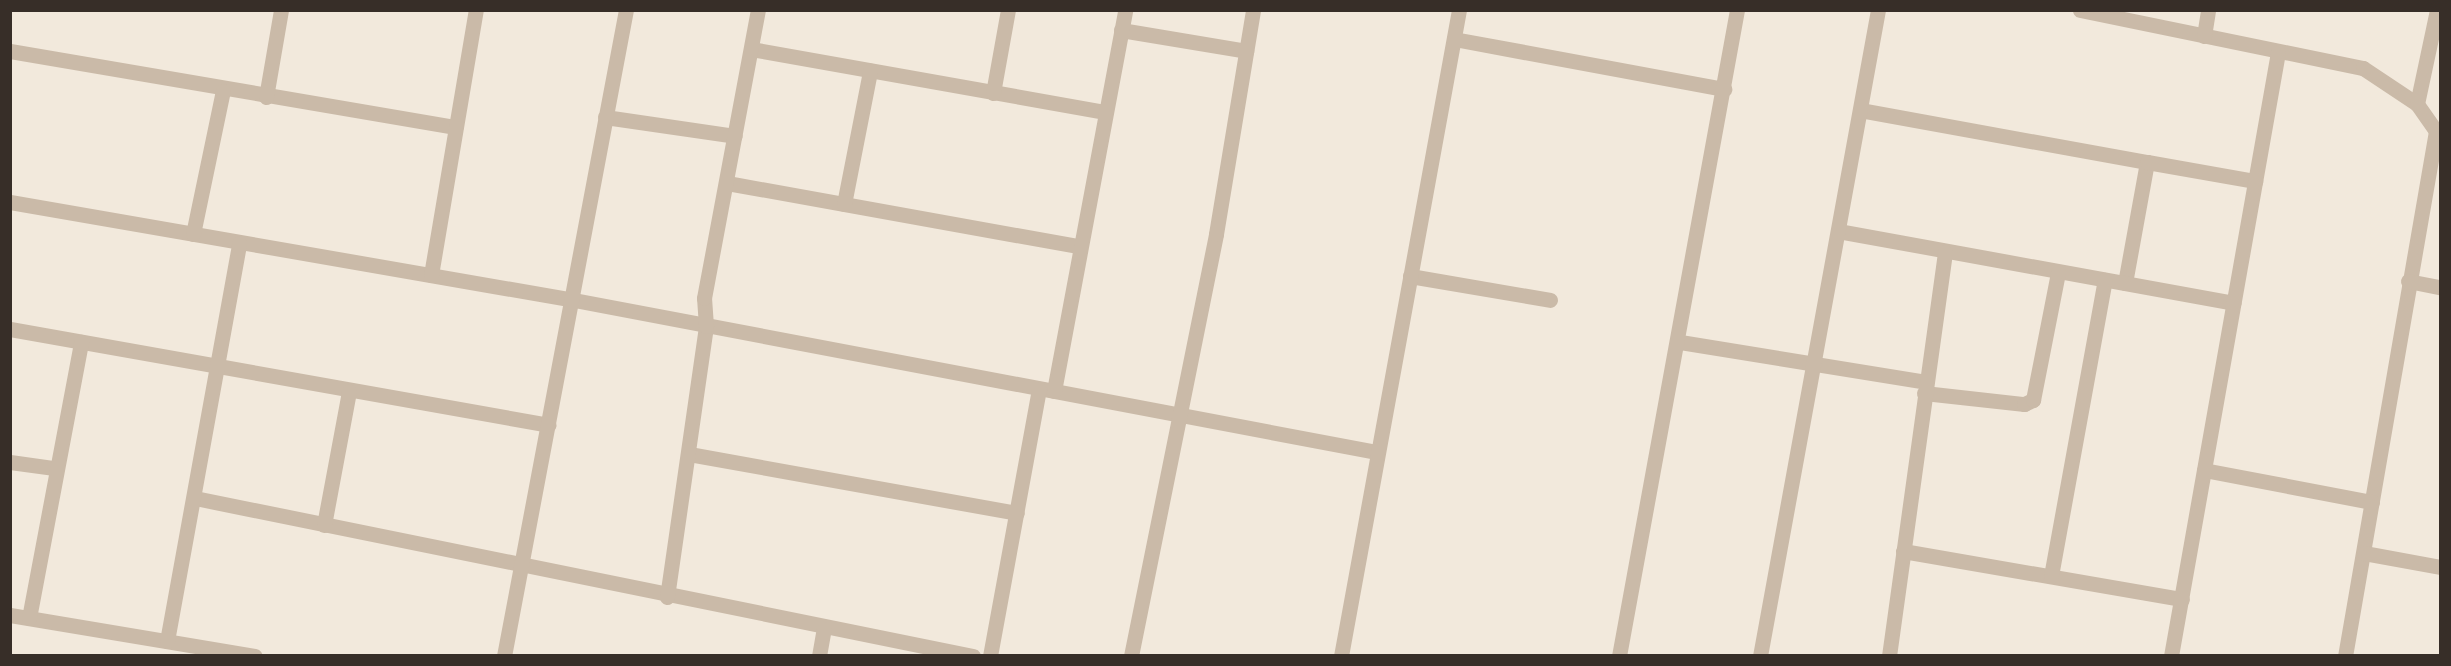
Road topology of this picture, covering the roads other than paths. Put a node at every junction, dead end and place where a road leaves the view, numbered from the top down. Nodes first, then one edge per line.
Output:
1 (281, 10) edge
2 (476, 10) edge
3 (626, 10) edge
4 (758, 10) edge
5 (1008, 10) edge
6 (1125, 10) edge
7 (1253, 10) edge
8 (1459, 10) edge
9 (1737, 10) edge
10 (1878, 10) edge
11 (2208, 10) edge
12 (2437, 10) edge
13 (2084, 11) edge
14 (1121, 30) junction
15 (2204, 36) junction
16 (1454, 39) junction
17 (751, 49) junction
18 (10, 51) edge
19 (1246, 51) junction
20 (2278, 52) junction
21 (870, 70) junction
22 (1724, 89) junction
23 (223, 91) junction
24 (993, 93) junction
25 (266, 97) junction
26 (2417, 104) junction
27 (1860, 110) junction
28 (1105, 112) junction
29 (605, 117) junction
30 (456, 126) junction
31 (2438, 131) edge
32 (735, 136) junction
33 (2147, 162) junction
34 (2255, 181) junction
35 (727, 183) junction
36 (10, 202) edge
37 (844, 204) junction
38 (1838, 231) junction
39 (193, 234) junction
40 (239, 243) junction
41 (1078, 246) junction
42 (1945, 252) junction
43 (2058, 272) junction
44 (431, 275) junction
45 (1410, 276) junction
46 (2104, 280) junction
47 (2408, 281) junction
48 (2125, 284) junction
49 (2440, 287) edge
50 (574, 300) junction
51 (1550, 300) dead end
52 (2233, 303) junction
53 (706, 326) junction
54 (10, 329) edge
55 (81, 342) junction
56 (1680, 342) junction
57 (1812, 361) junction
58 (217, 369) junction
59 (1925, 387) junction
60 (1046, 390) junction
61 (349, 391) junction
62 (1176, 414) junction
63 (549, 425) junction
64 (1376, 452) junction
65 (689, 454) junction
66 (10, 462) edge
67 (53, 468) junction
68 (2204, 470) junction
69 (195, 498) junction
70 (2372, 502) junction
71 (1017, 513) junction
72 (324, 525) junction
73 (1903, 551) junction
74 (2364, 553) junction
75 (521, 567) junction
76 (2440, 567) edge
77 (2051, 576) junction
78 (667, 597) junction
79 (2182, 599) junction
80 (10, 615) edge
81 (29, 618) junction
82 (824, 629) junction
83 (167, 641) junction
84 (255, 656) edge
85 (504, 656) edge
86 (819, 656) edge
87 (973, 656) edge
88 (990, 656) edge
89 (1131, 656) edge
90 (1341, 656) edge
91 (1619, 656) edge
92 (1760, 656) edge
93 (1889, 656) edge
94 (2171, 656) edge
95 (2345, 656) edge

1 - 25 street
2 - 30 street
3 - 29 street
4 - 17 street
5 - 24 street
6 - 14 street
7 - 19 street
8 - 16 street
9 - 22 street
10 - 27 street
11 - 15 street
12 - 26 street
13 - 15 street
14 - 19 street
14 - 28 street
15 - 20 street
16 - 22 street
16 - 45 street
17 - 21 street
17 - 32 street
18 - 23 street
19 - 62 street
20 - 26 street
20 - 34 street
21 - 24 street
21 - 37 street
22 - 56 street
23 - 25 street
23 - 39 street
24 - 28 street
25 - 30 street
26 - 31 street
27 - 33 street
27 - 38 street
28 - 41 street
29 - 32 street
29 - 50 street
30 - 44 street
31 - 47 street
32 - 35 street
33 - 34 street
33 - 48 street
34 - 52 street
35 - 37 street
35 - 53 street
36 - 39 street
37 - 41 street
38 - 42 street
38 - 57 street
39 - 40 street
40 - 44 street
40 - 58 street
41 - 60 street
42 - 43 street
42 - 59 street
43 - 46 street
43 - 59 street
44 - 50 street
45 - 51 street
45 - 64 street
46 - 48 street
46 - 77 street
47 - 49 street
47 - 70 street
48 - 52 street
50 - 53 street
50 - 63 street
52 - 68 street
53 - 60 street
53 - 65 street
54 - 55 street
55 - 58 street
55 - 67 street
56 - 57 street
56 - 91 street
57 - 59 street
57 - 92 street
58 - 61 street
58 - 69 street
59 - 73 street
60 - 62 street
60 - 71 street
61 - 63 street
61 - 72 street
62 - 64 street
62 - 89 street
63 - 75 street
64 - 90 street
65 - 71 street
65 - 78 street
66 - 67 street
67 - 81 street
68 - 70 street
68 - 79 street
69 - 72 street
69 - 83 street
70 - 74 street
71 - 88 street
72 - 75 street
73 - 77 street
73 - 93 street
74 - 76 street
74 - 95 street
75 - 78 street
75 - 85 street
77 - 79 street
78 - 82 street
79 - 94 street
80 - 81 street
81 - 83 street
82 - 86 street
82 - 87 street
83 - 84 street

